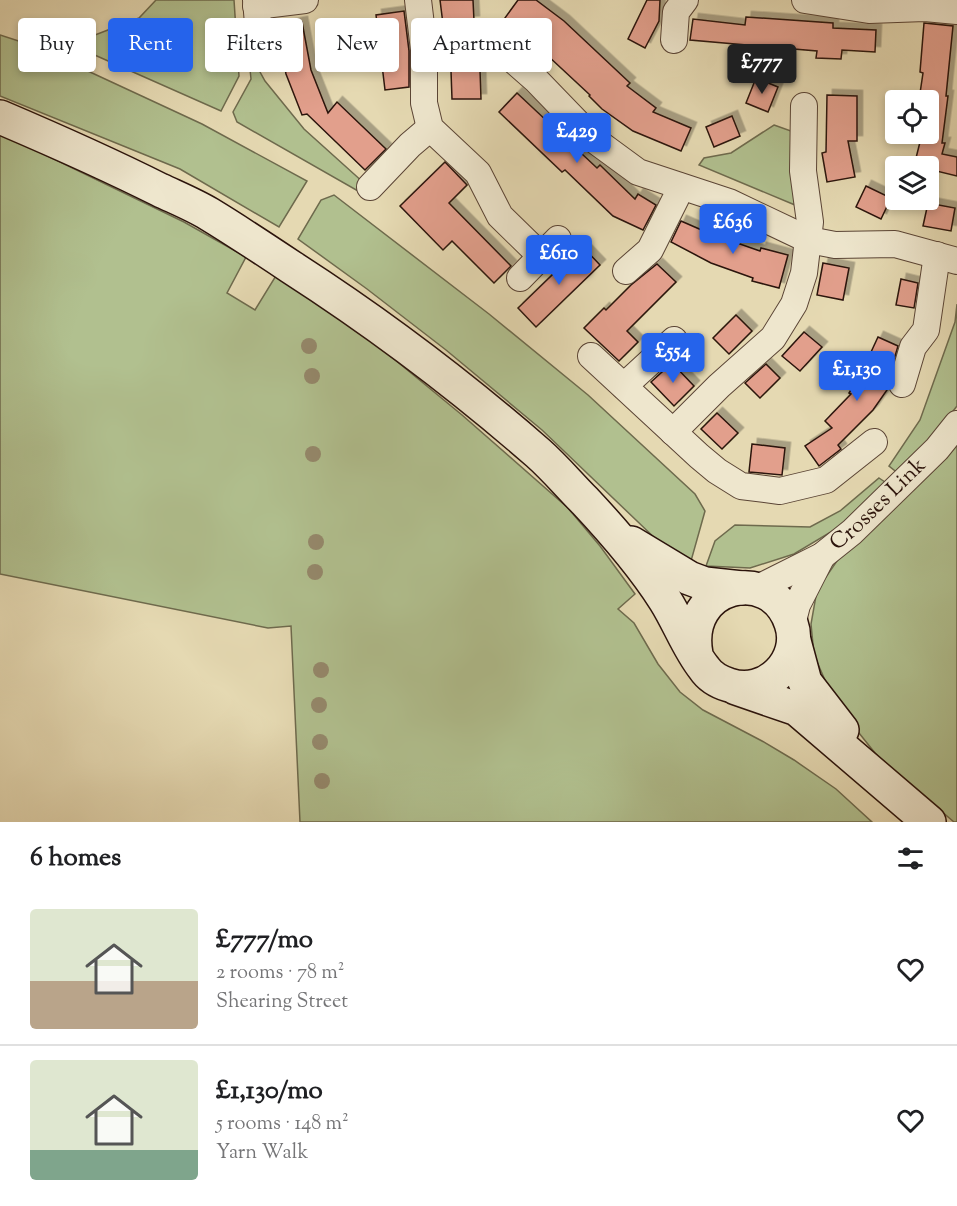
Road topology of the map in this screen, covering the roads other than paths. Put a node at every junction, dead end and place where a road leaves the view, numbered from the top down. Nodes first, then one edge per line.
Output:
1 (305, 0) edge
2 (418, 0) edge
3 (685, 0) edge
4 (805, 0) edge
5 (256, 3) edge
6 (957, 11) edge
7 (257, 18) edge
8 (420, 18) edge
9 (674, 40) dead end
10 (423, 72) edge
11 (527, 72) edge
12 (804, 105) dead end
13 (0, 117) edge
14 (430, 128) junction
15 (679, 186) junction
16 (370, 187) dead end
17 (808, 240) junction
18 (947, 258) edge
19 (626, 271) dead end
20 (520, 278) dead end
21 (674, 340) dead end
22 (591, 356) dead end
23 (902, 384) dead end
24 (624, 386) junction
25 (957, 424) edge
26 (673, 432) junction
27 (874, 442) dead end
28 (619, 536) junction
29 (822, 556) junction
30 (749, 589) junction
31 (793, 633) junction
32 (696, 654) junction
33 (733, 687) junction
34 (873, 773) junction
35 (930, 822) edge

1 - 5 street
2 - 8 street
3 - 9 street
4 - 6 street
5 - 7 street
10 - 14 street
11 - 15 street
12 - 17 street
13 - 28 main road
14 - 16 street
14 - 20 street
15 - 17 street
15 - 19 street
17 - 18 street
17 - 26 street
18 - 23 street
21 - 24 street
22 - 24 street
24 - 26 street
25 - 29 street, Crosses Link
26 - 27 street
28 - 30 main road
28 - 32 main road
29 - 30 street
29 - 31 street
30 - 31 main road
30 - 32 main road
31 - 33 main road
31 - 34 main road
32 - 33 main road
33 - 34 main road
34 - 35 main road

